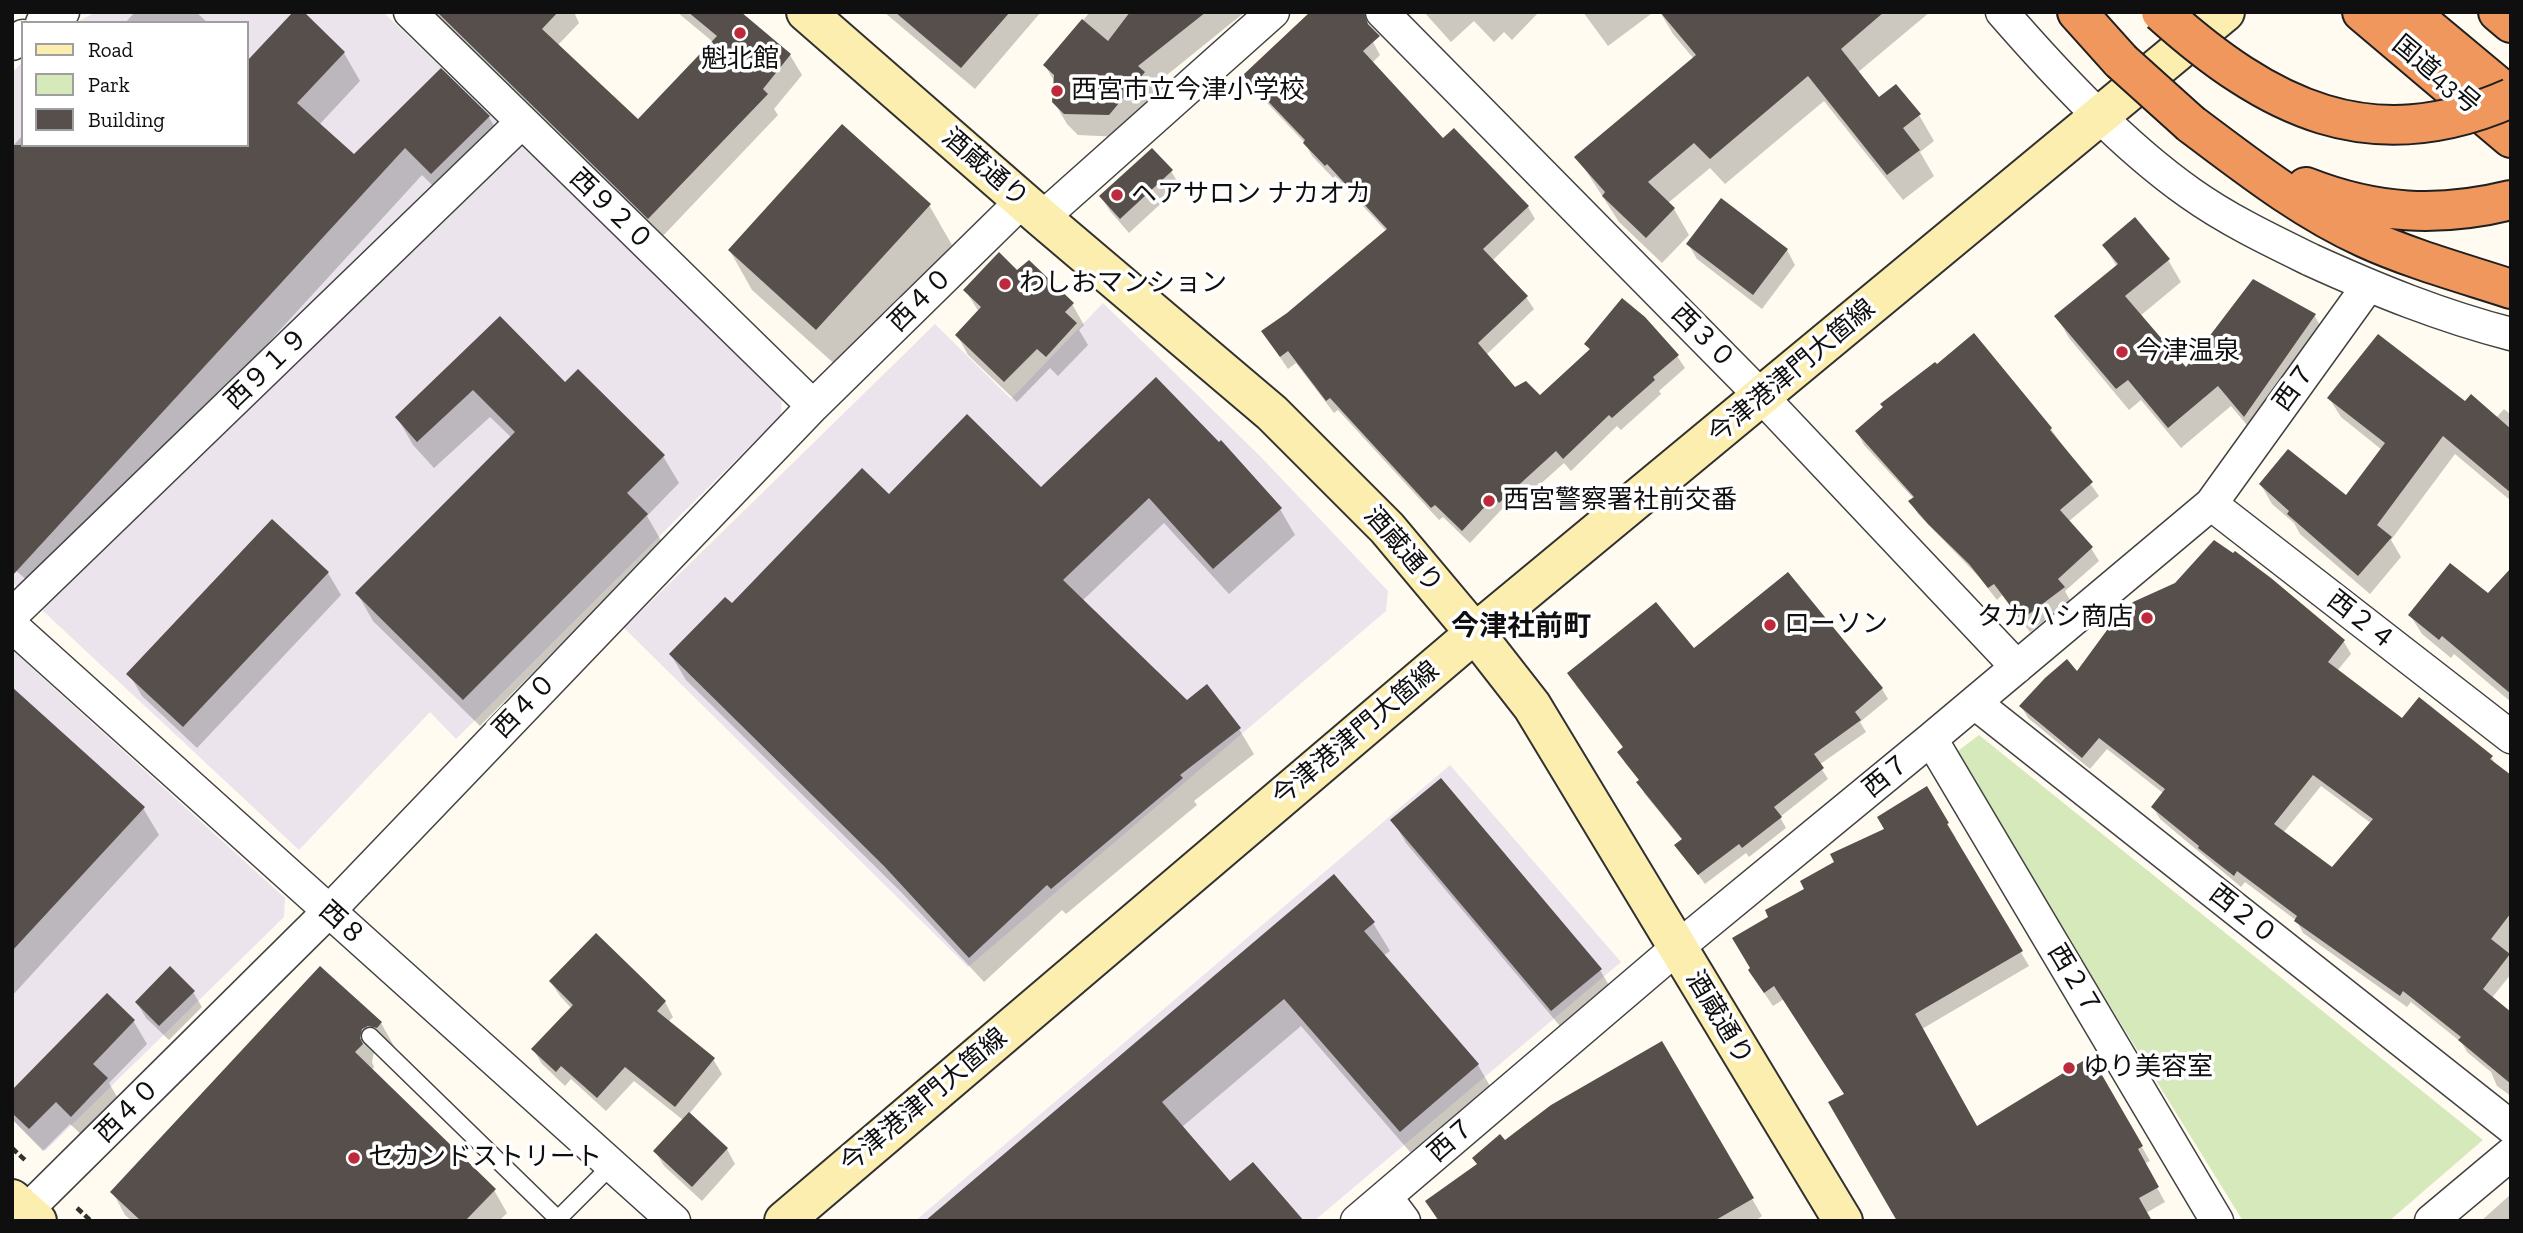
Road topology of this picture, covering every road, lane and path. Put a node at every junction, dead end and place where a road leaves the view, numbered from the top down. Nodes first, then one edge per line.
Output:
1 (64, 12) edge
2 (410, 12) edge
3 (806, 12) edge
4 (1273, 12) edge
5 (1382, 12) edge
6 (2002, 12) edge
7 (2077, 12) edge
8 (2094, 12) edge
9 (2161, 12) edge
10 (2225, 12) edge
11 (2362, 12) edge
12 (2409, 12) edge
13 (2498, 12) edge
14 (44, 21) edge
15 (2511, 23) edge
16 (2121, 61) junction
17 (2511, 98) edge
18 (2100, 116) junction
19 (521, 123) junction
20 (2190, 124) junction
21 (2511, 138) edge
22 (2511, 200) edge
23 (1032, 209) junction
24 (2368, 286) junction
25 (2511, 289) edge
26 (2511, 334) edge
27 (1762, 397) junction
28 (813, 406) junction
29 (2211, 505) junction
30 (12, 615) edge
31 (12, 625) edge
32 (1475, 634) junction
33 (2017, 667) junction
34 (1975, 703) junction
35 (2511, 737) edge
36 (1931, 739) junction
37 (328, 912) junction
38 (1677, 948) junction
39 (370, 1036) dead end
40 (2511, 1127) edge
41 (2511, 1154) edge
42 (612, 1165) junction
43 (1395, 1209) edge
44 (25, 1210) edge
45 (559, 1220) edge
46 (674, 1221) edge
47 (783, 1221) edge
48 (1357, 1221) edge
49 (1843, 1221) edge
50 (2217, 1221) edge
51 (2431, 1221) edge

1 - 14 street
2 - 19 street, 西９２０
3 - 23 main road, 酒蔵通り
4 - 23 street, 西４０
5 - 27 street, 西３０
6 - 18 street
7 - 16 highway
8 - 16 highway
9 - 17 highway, bridge
10 - 18 main road, 今津港津門大箇線
11 - 21 highway, 国道43号
12 - 17 highway
13 - 15 highway
16 - 20 highway, bridge
18 - 24 street
18 - 27 main road, 今津港津門大箇線
19 - 28 street, 西９２０
19 - 30 street, 西９１９
20 - 22 highway
20 - 25 highway
23 - 28 street, 西４０
23 - 32 main road, 酒蔵通り
24 - 26 street
24 - 29 street, 西７
27 - 32 main road, 今津港津門大箇線
27 - 33 street, 西３０
28 - 37 street, 西４０
29 - 33 street, 西７
29 - 35 street, 西２４
31 - 37 street, 西８
32 - 38 main road, 酒蔵通り
32 - 47 main road, 今津港津門大箇線
33 - 34 street, 西７
34 - 36 street, 西７
34 - 40 street, 西２０
36 - 38 street, 西７
36 - 50 street, 西２７
37 - 42 street, 西８
37 - 44 street, 西４０
38 - 43 street, 西７
38 - 49 main road, 酒蔵通り
39 - 45 lane
41 - 51 street
42 - 45 lane
42 - 46 street, 西８
43 - 48 street, 西７

